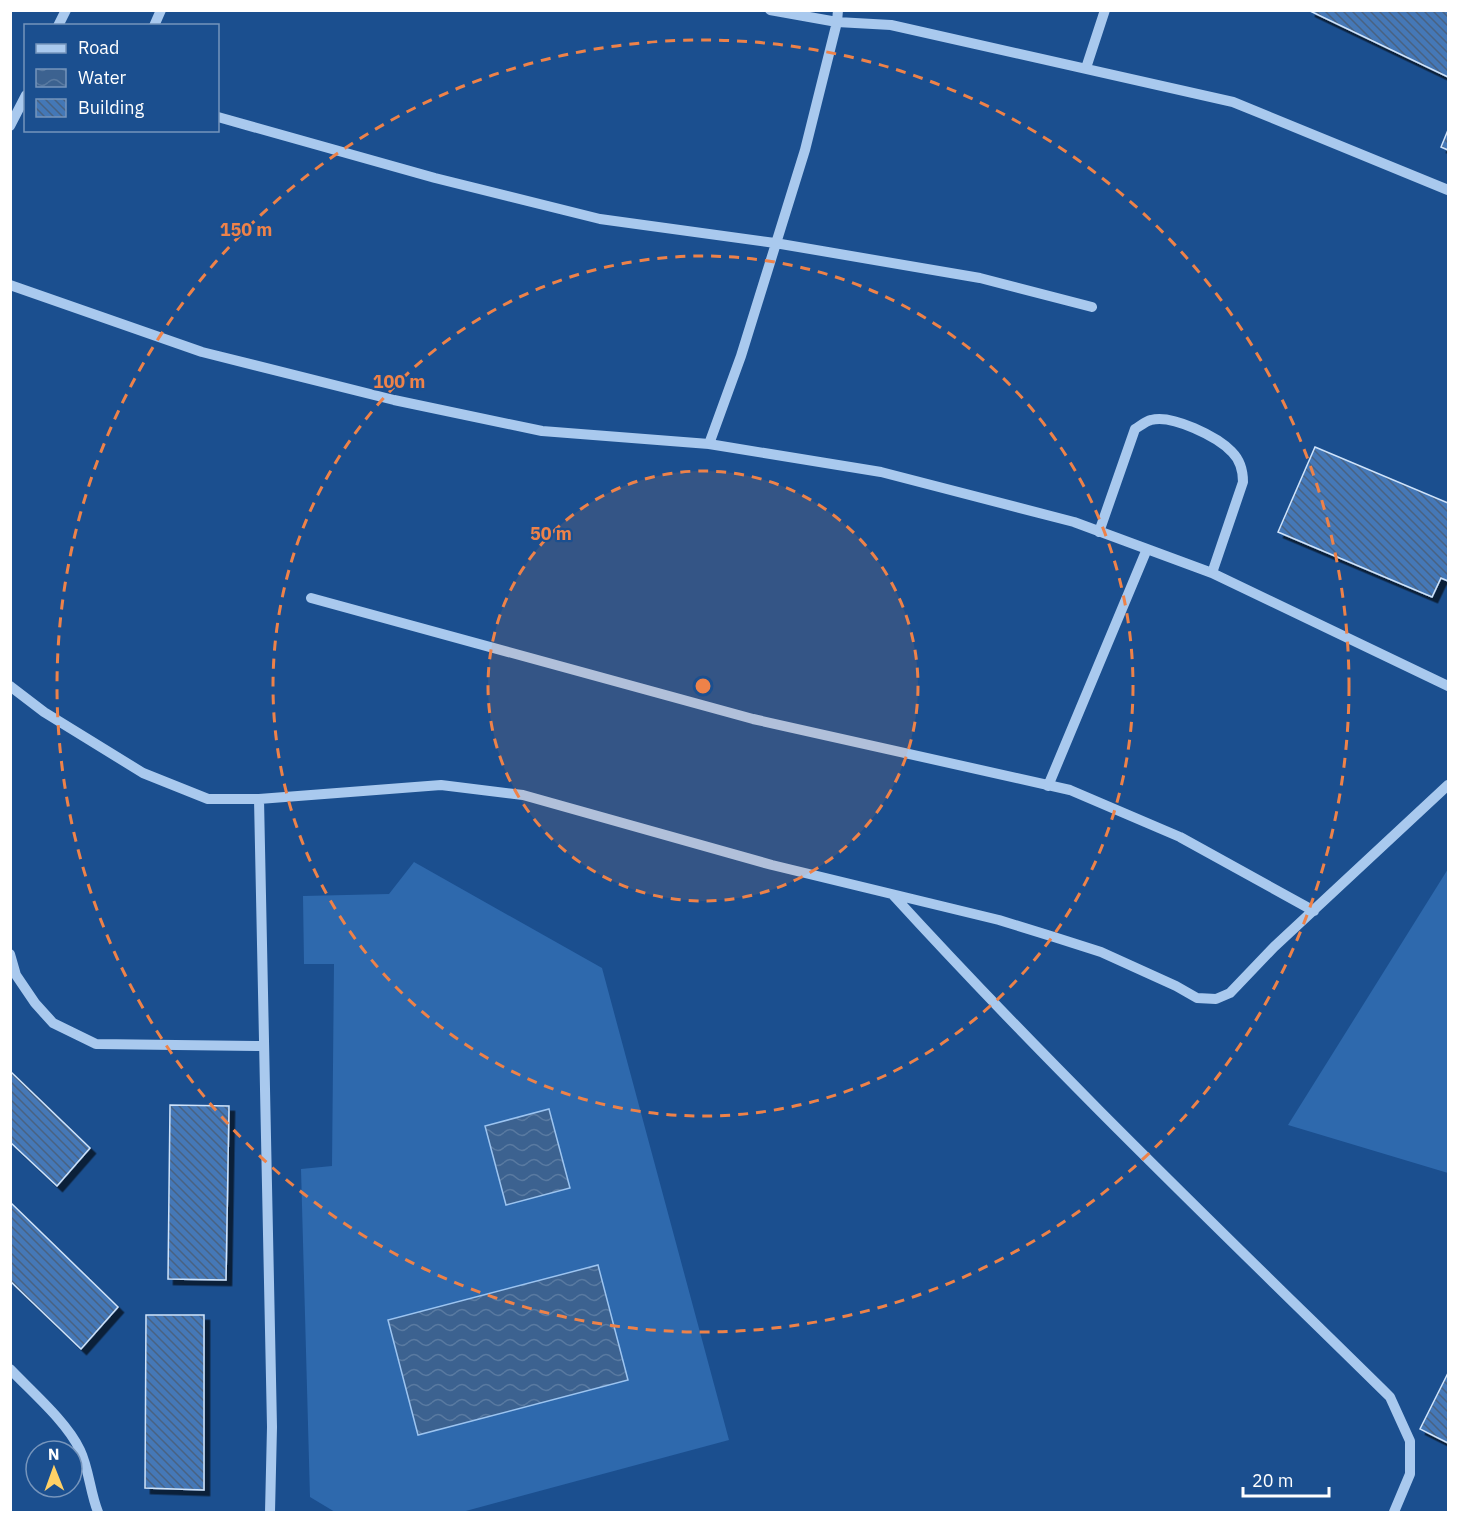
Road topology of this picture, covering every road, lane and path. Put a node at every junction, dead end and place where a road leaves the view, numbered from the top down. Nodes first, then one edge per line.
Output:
1 (66, 10) edge
2 (161, 10) edge
3 (770, 10) edge
4 (1105, 10) edge
5 (837, 16) edge
6 (59, 24) edge
7 (155, 24) edge
8 (1086, 68) junction
9 (24, 99) edge
10 (219, 117) edge
11 (10, 126) edge
12 (1449, 190) edge
13 (776, 243) junction
14 (10, 285) edge
15 (1092, 307) dead end
16 (710, 444) junction
17 (1099, 532) junction
18 (1147, 549) junction
19 (1212, 573) junction
20 (311, 598) dead end
21 (10, 686) edge
22 (1449, 686) edge
23 (1449, 785) edge
24 (1048, 786) junction
25 (259, 799) junction
26 (893, 895) junction
27 (1314, 911) junction
28 (10, 954) edge
29 (263, 1046) junction
30 (10, 1369) edge
31 (98, 1512) edge
32 (270, 1512) edge
33 (1394, 1512) edge

1 - 6 street
2 - 7 street
3 - 5 street
4 - 8 street
5 - 8 street
5 - 13 street
8 - 12 street
9 - 11 street
10 - 13 street
13 - 15 street
13 - 16 street
14 - 16 street
16 - 17 street
17 - 18 street
17 - 19 street
18 - 19 street
18 - 24 street
19 - 22 street
20 - 24 street
21 - 25 street
23 - 27 street
24 - 27 street
25 - 26 street
25 - 29 street
26 - 27 street
26 - 33 street
28 - 29 street
29 - 32 street
30 - 31 street

